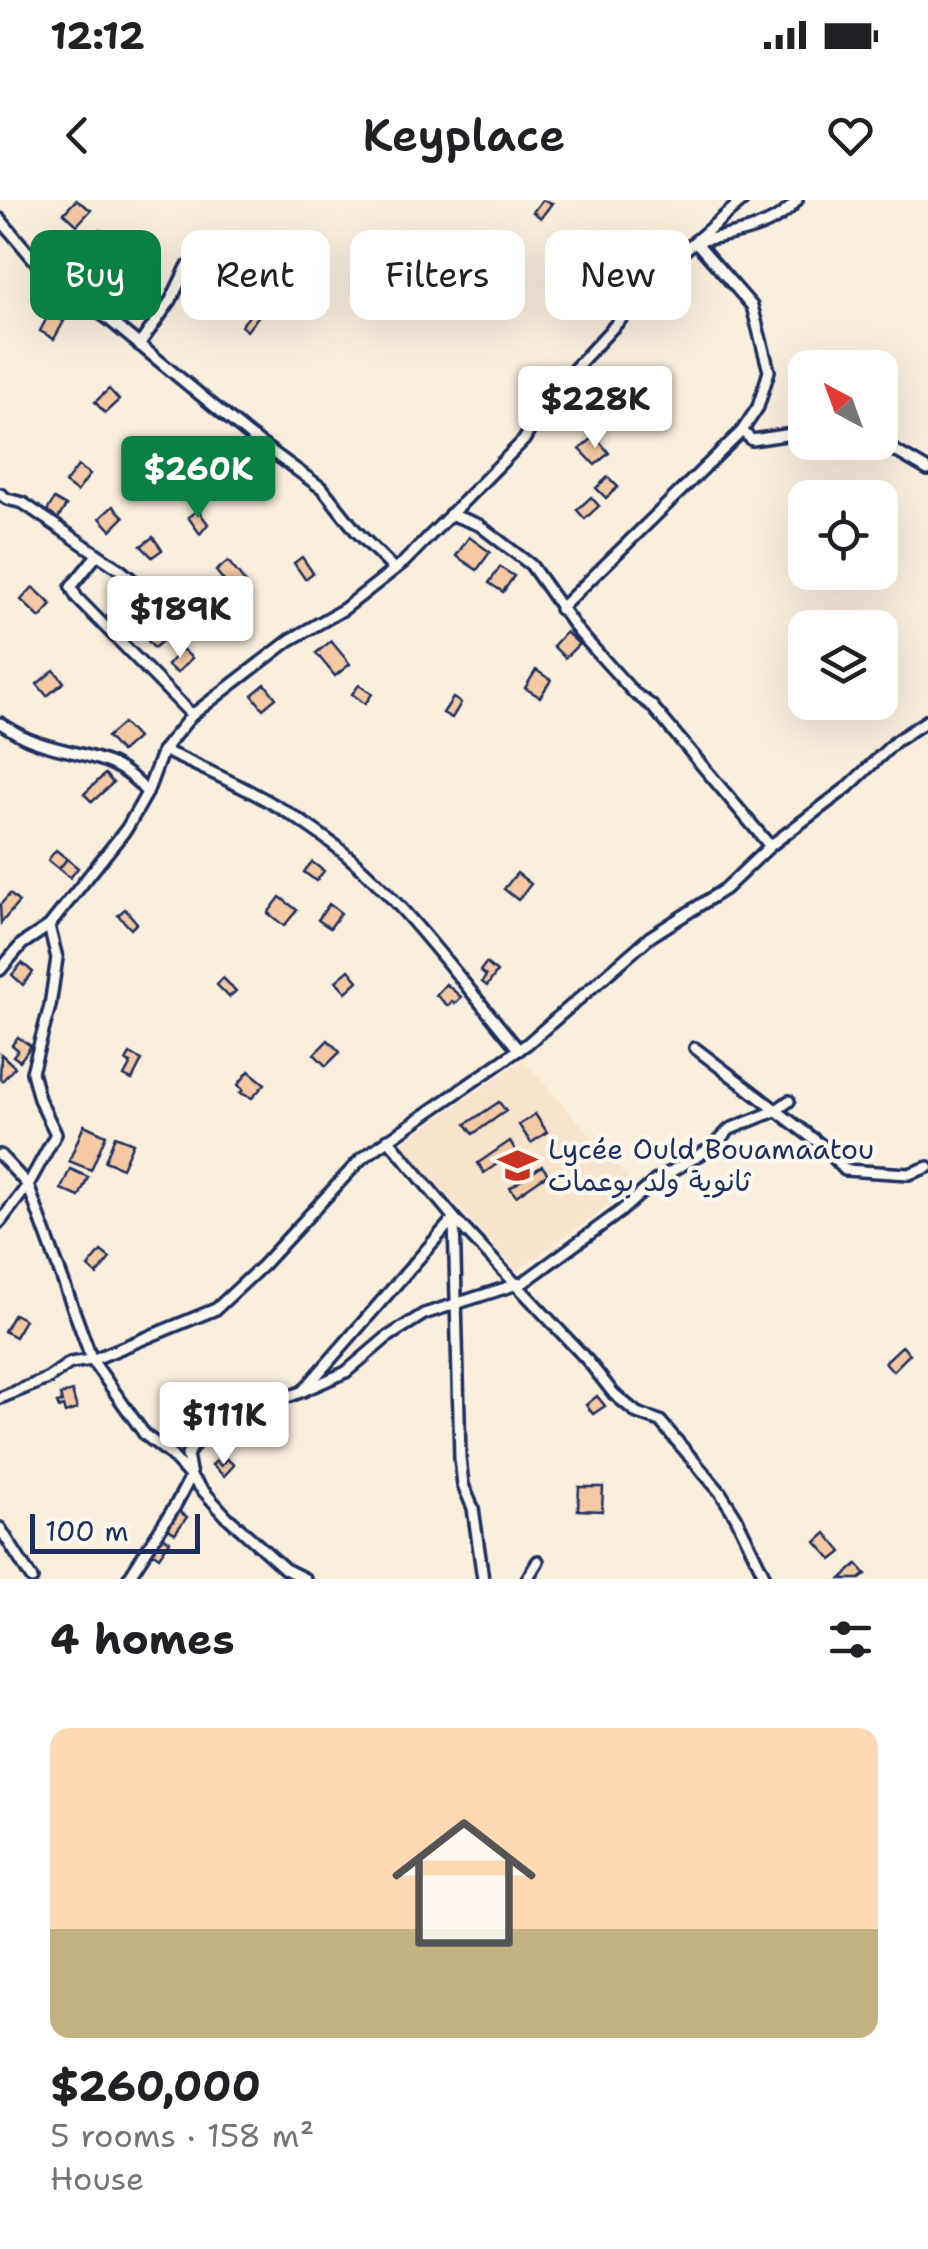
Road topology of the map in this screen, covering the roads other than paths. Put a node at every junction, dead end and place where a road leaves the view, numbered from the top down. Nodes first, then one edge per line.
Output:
1 (742, 200) edge
2 (797, 200) edge
3 (0, 219) edge
4 (695, 241) junction
5 (181, 279) edge
6 (139, 345) junction
7 (742, 430) junction
8 (788, 435) edge
9 (898, 452) edge
10 (928, 470) edge
11 (0, 494) edge
12 (450, 514) junction
13 (98, 555) junction
14 (394, 569) junction
15 (159, 602) dead end
16 (560, 609) junction
17 (192, 715) junction
18 (928, 720) edge
19 (0, 723) edge
20 (164, 750) junction
21 (148, 794) junction
22 (770, 846) junction
23 (49, 926) junction
24 (0, 970) edge
25 (695, 1048) dead end
26 (519, 1050) junction
27 (790, 1101) dead end
28 (775, 1111) junction
29 (388, 1138) junction
30 (0, 1155) edge
31 (928, 1168) edge
32 (28, 1185) junction
33 (454, 1218) junction
34 (0, 1222) edge
35 (518, 1284) junction
36 (455, 1303) junction
37 (92, 1360) junction
38 (303, 1391) junction
39 (0, 1398) edge
40 (190, 1476) junction
41 (0, 1528) edge
42 (538, 1561) dead end
43 (32, 1579) edge
44 (128, 1579) edge
45 (304, 1579) edge
46 (482, 1579) edge
47 (527, 1579) edge
48 (766, 1579) edge

1 - 4 street
2 - 4 street
3 - 6 street
4 - 7 street
4 - 12 street
5 - 6 street
6 - 14 street
7 - 8 street
7 - 16 street
9 - 10 street
11 - 13 street
12 - 14 street
12 - 16 street
13 - 15 street
13 - 17 street
14 - 17 street
16 - 22 street
17 - 20 street
18 - 22 street
19 - 21 street
20 - 21 street
20 - 26 street
21 - 23 street
22 - 26 street
23 - 24 street
23 - 32 street
25 - 28 street
26 - 29 street
27 - 28 street
28 - 31 street
28 - 35 street
29 - 33 street
29 - 37 street
30 - 32 street
32 - 34 street
32 - 37 street
33 - 35 street
33 - 36 street
33 - 38 street
35 - 36 street
35 - 48 street
36 - 38 street
36 - 46 street
37 - 39 street
37 - 40 street
38 - 40 street
40 - 44 street
40 - 45 street
41 - 43 street
42 - 47 street

